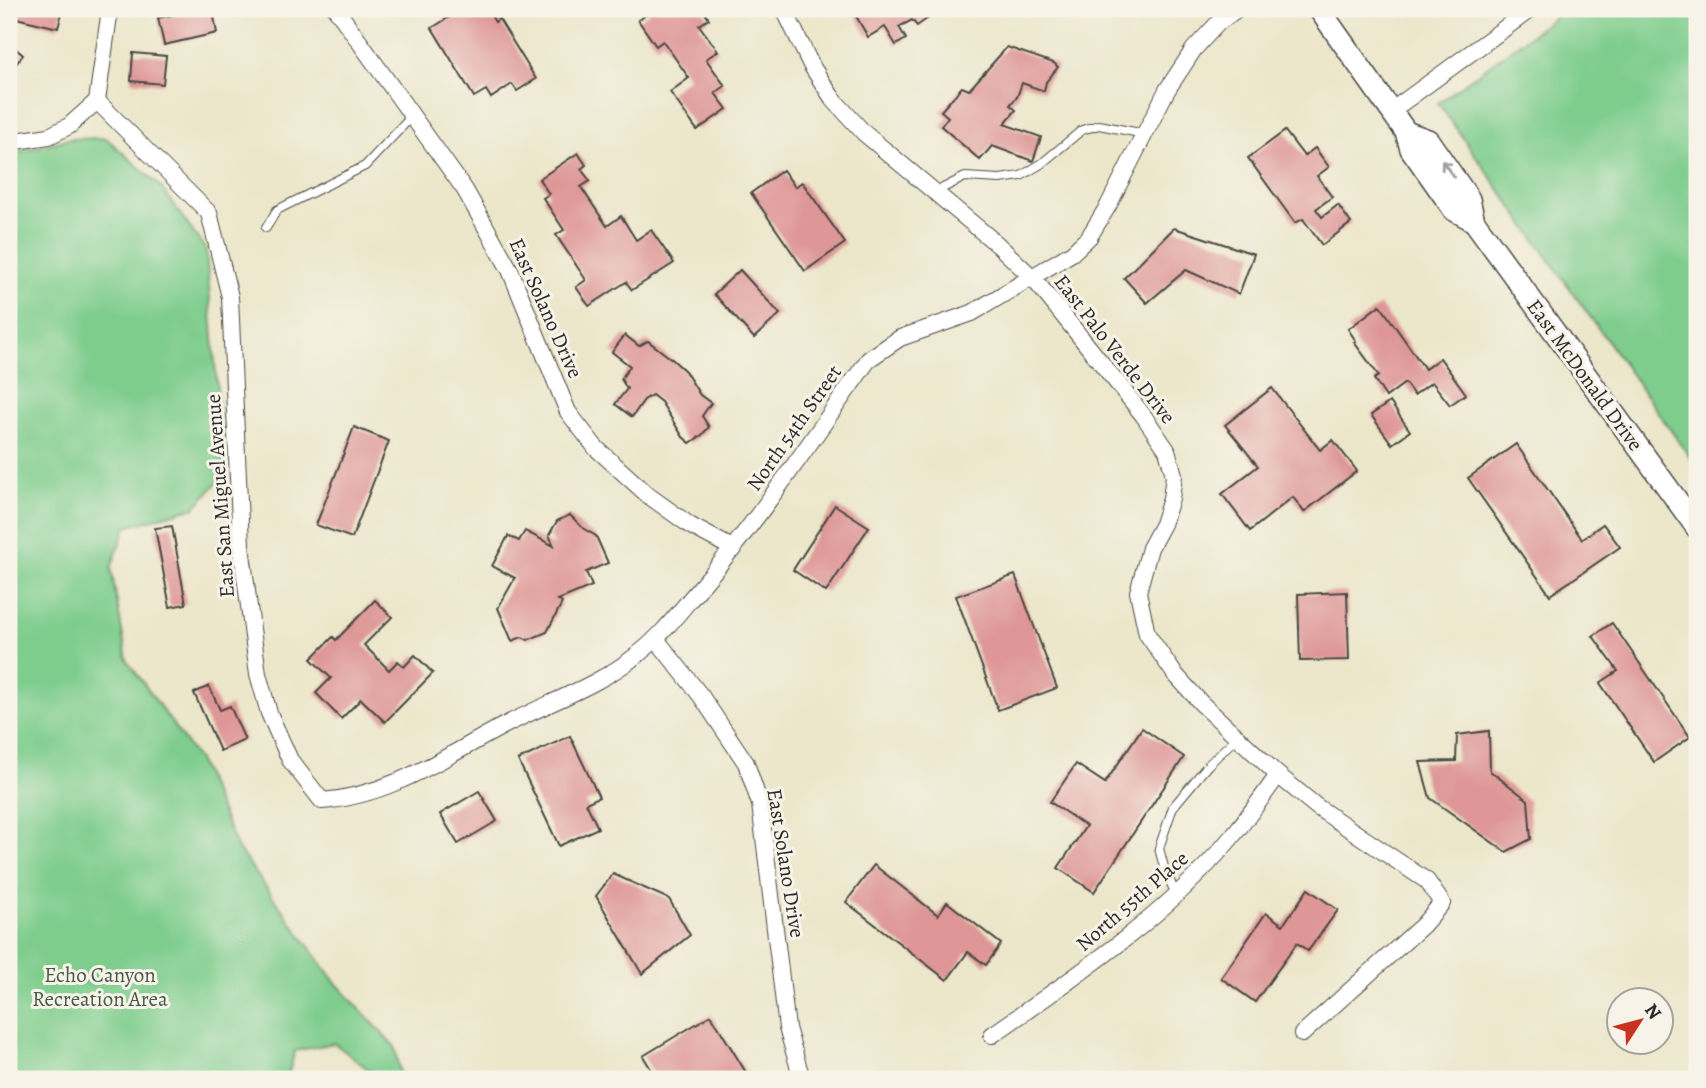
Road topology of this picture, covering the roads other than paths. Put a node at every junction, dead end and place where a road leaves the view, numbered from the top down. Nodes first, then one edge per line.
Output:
1 (110, 9) edge
2 (336, 9) edge
3 (784, 9) edge
4 (1237, 9) edge
5 (1319, 9) edge
6 (1531, 9) edge
7 (97, 101) junction
8 (1391, 111) junction
9 (413, 115) junction
10 (1145, 134) junction
11 (9, 142) edge
12 (935, 192) junction
13 (266, 228) dead end
14 (1033, 278) junction
15 (1697, 528) edge
16 (734, 549) junction
17 (656, 639) junction
18 (1237, 737) junction
19 (1279, 775) junction
20 (322, 801) joint
21 (1176, 894) junction
22 (1302, 1034) dead end
23 (992, 1035) dead end
24 (802, 1079) edge

1 - 7 street
2 - 9 street, East Solano Drive
3 - 12 street, East Palo Verde Drive
4 - 10 street, North 54th Street
5 - 8 street, East McDonald Drive
6 - 8 street
7 - 11 street
7 - 20 street, East San Miguel Avenue
8 - 15 street, East McDonald Drive
9 - 13 lane
9 - 16 street, East Solano Drive
10 - 12 lane
10 - 14 street, North 54th Street
12 - 14 street, East Palo Verde Drive
14 - 16 street, North 54th Street
14 - 18 street, East Palo Verde Drive
16 - 17 street, North 54th Street
17 - 20 street, North 54th Street
17 - 24 street, East Solano Drive
18 - 19 street, East Palo Verde Drive
18 - 21 lane
19 - 21 street, North 55th Place
19 - 22 street, East Palo Verde Drive
21 - 23 street, North 55th Place

